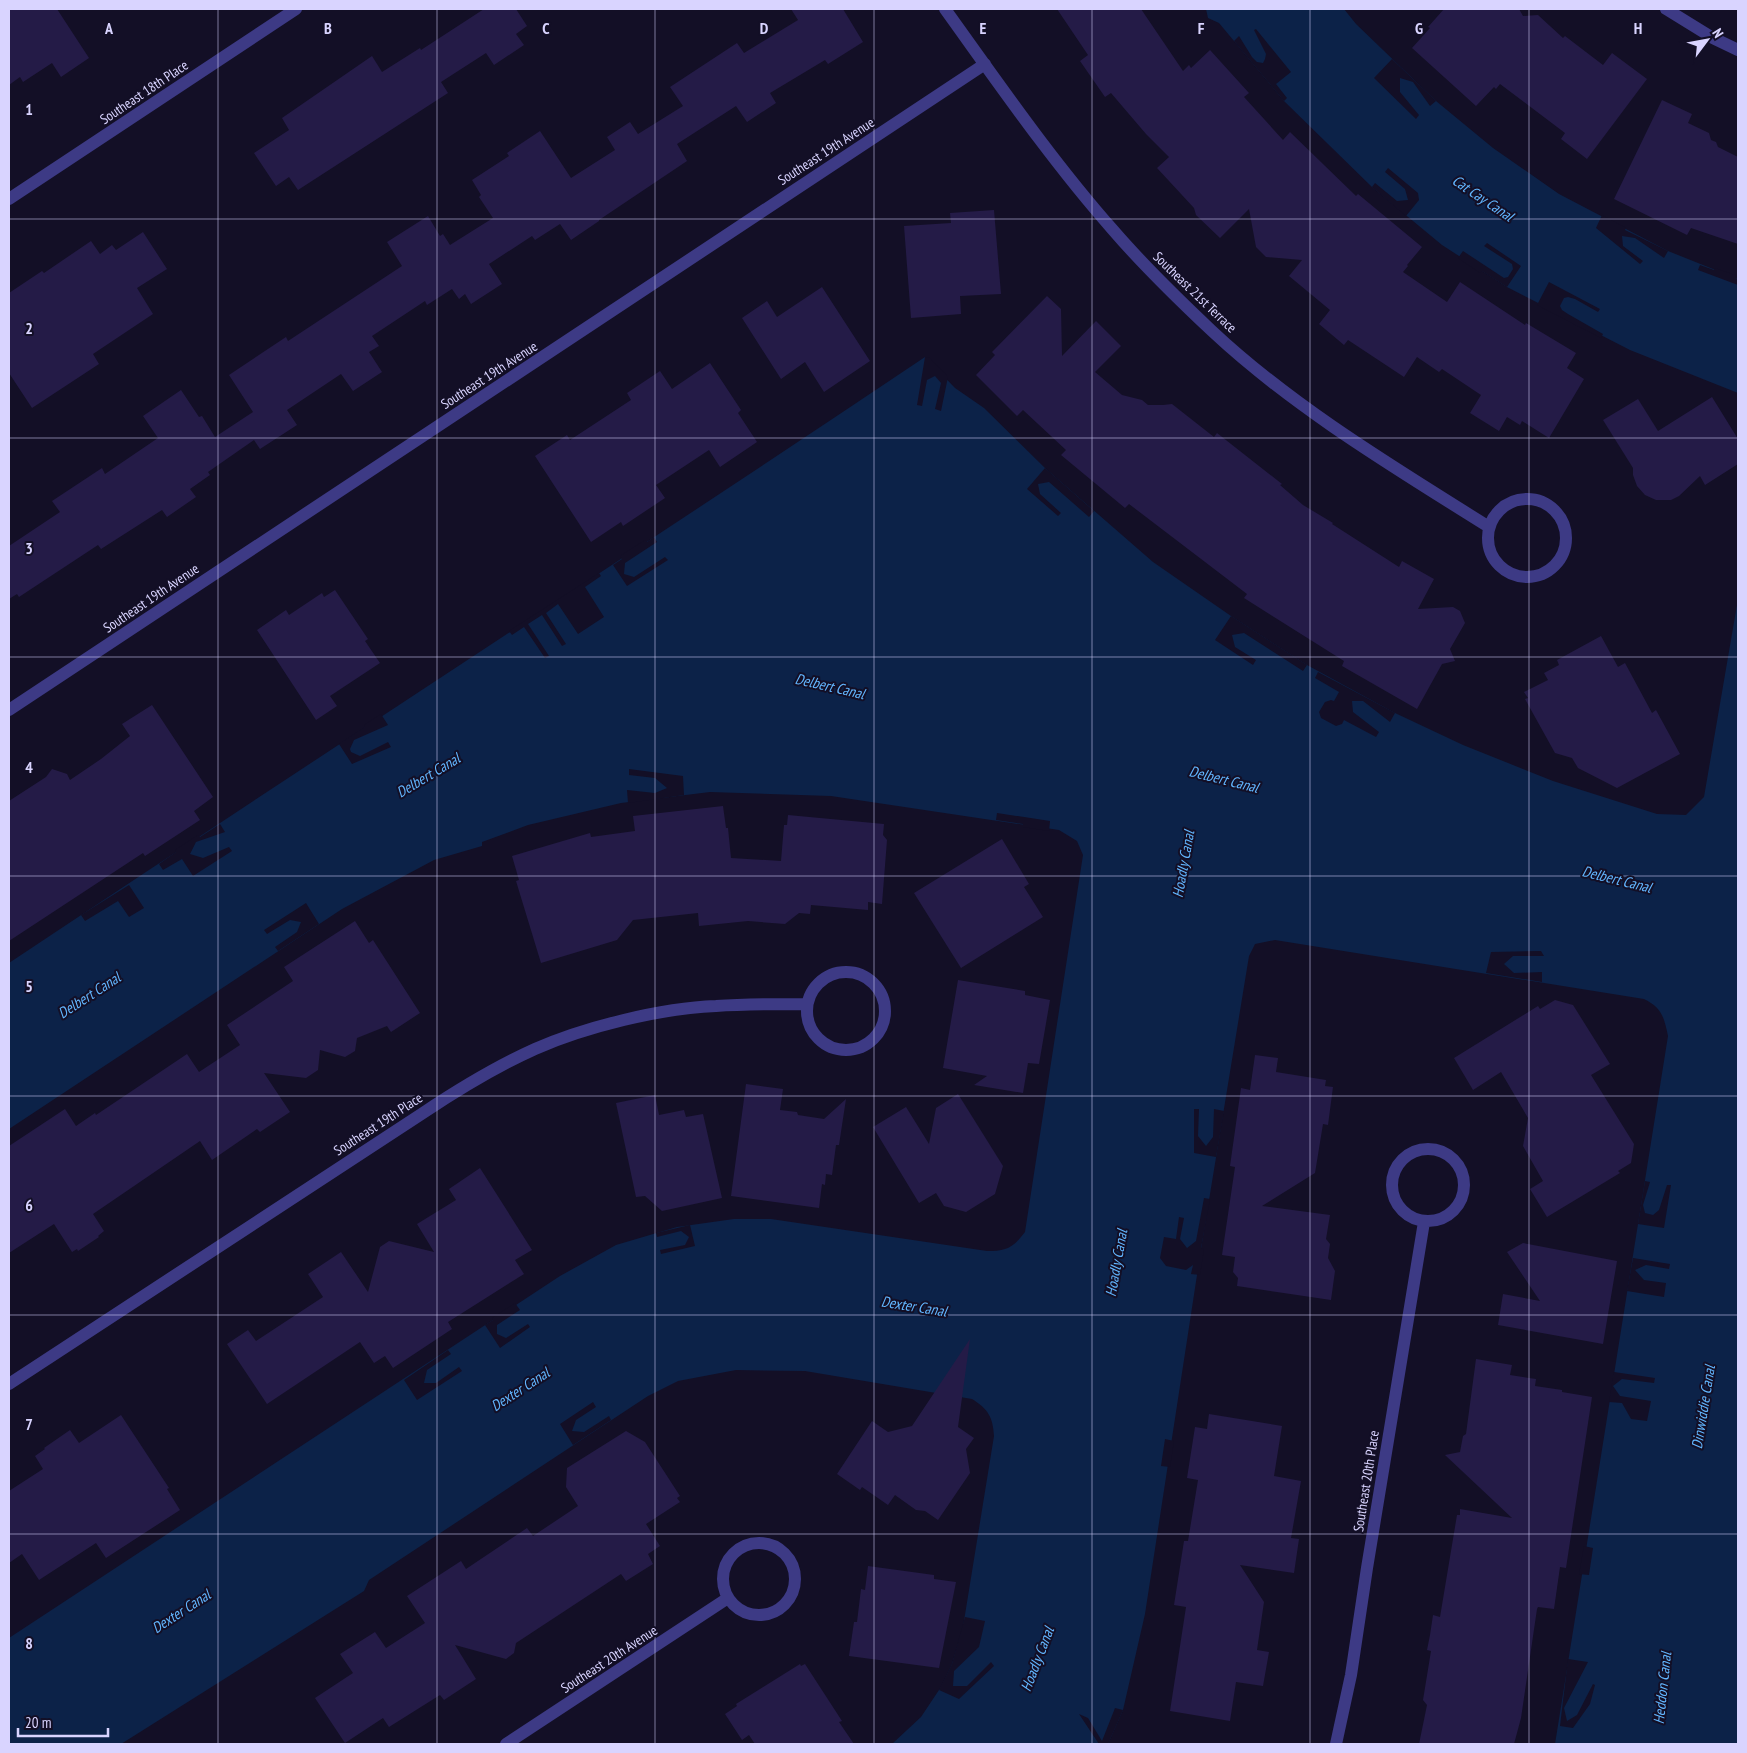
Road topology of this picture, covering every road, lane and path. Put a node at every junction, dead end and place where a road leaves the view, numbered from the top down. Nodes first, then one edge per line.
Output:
1 (296, 9) edge
2 (945, 9) edge
3 (1666, 9) edge
4 (1738, 50) edge
5 (985, 64) junction
6 (9, 199) edge
7 (1489, 527) junction
8 (9, 710) edge
9 (807, 1004) junction
10 (1424, 1222) junction
11 (9, 1384) edge
12 (728, 1598) junction
13 (506, 1744) edge
14 (1336, 1744) edge

1 - 6 street, Southeast 18th Place
2 - 5 street, Southeast 21st Terrace
3 - 4 street
5 - 7 street, Southeast 21st Terrace
5 - 8 street, Southeast 19th Avenue
7 - 7 street
9 - 9 street
9 - 11 street, Southeast 19th Place
10 - 10 street
10 - 14 street, Southeast 20th Place
12 - 12 street
12 - 13 street, Southeast 20th Avenue

